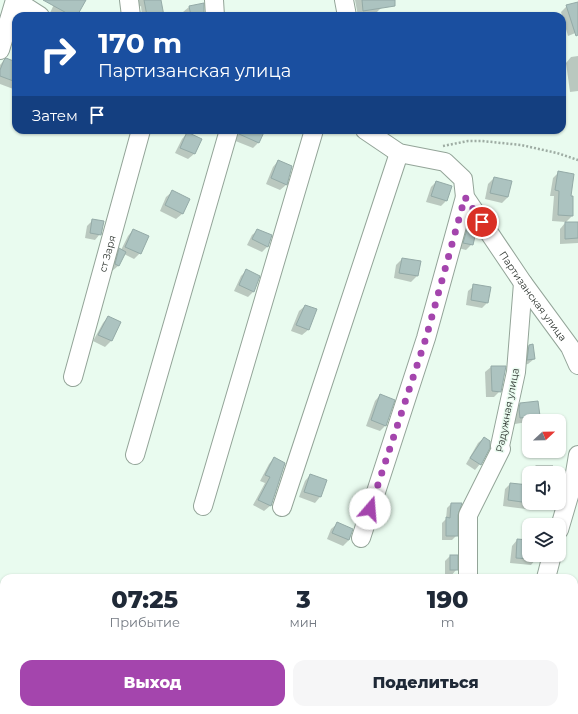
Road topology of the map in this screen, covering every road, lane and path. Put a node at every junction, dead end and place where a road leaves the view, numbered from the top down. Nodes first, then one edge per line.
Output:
1 (15, 0) edge
2 (129, 0) edge
3 (214, 0) edge
4 (344, 0) edge
5 (34, 12) edge
6 (130, 12) edge
7 (215, 12) edge
8 (346, 12) edge
9 (0, 50) edge
10 (140, 134) edge
11 (228, 134) edge
12 (313, 134) edge
13 (371, 134) edge
14 (440, 146) dead end
15 (399, 153) junction
16 (578, 160) edge
17 (465, 197) junction
18 (524, 283) junction
19 (578, 365) edge
20 (73, 377) dead end
21 (578, 455) edge
22 (135, 456) dead end
23 (203, 506) dead end
24 (282, 507) dead end
25 (563, 518) edge
26 (361, 538) dead end
27 (550, 562) edge
28 (468, 574) edge
29 (547, 574) edge

1 - 5 street
1 - 9 street
2 - 6 street
3 - 7 street
4 - 8 street
10 - 20 street, ст Заря
11 - 22 street
12 - 23 street
13 - 15 street, Партизанская улица
14 - 16 path
15 - 17 street, Партизанская улица
15 - 24 street
17 - 18 street, Партизанская улица
17 - 26 street
18 - 19 street, Партизанская улица
18 - 28 street, Радужная улица
21 - 25 street
27 - 29 street

